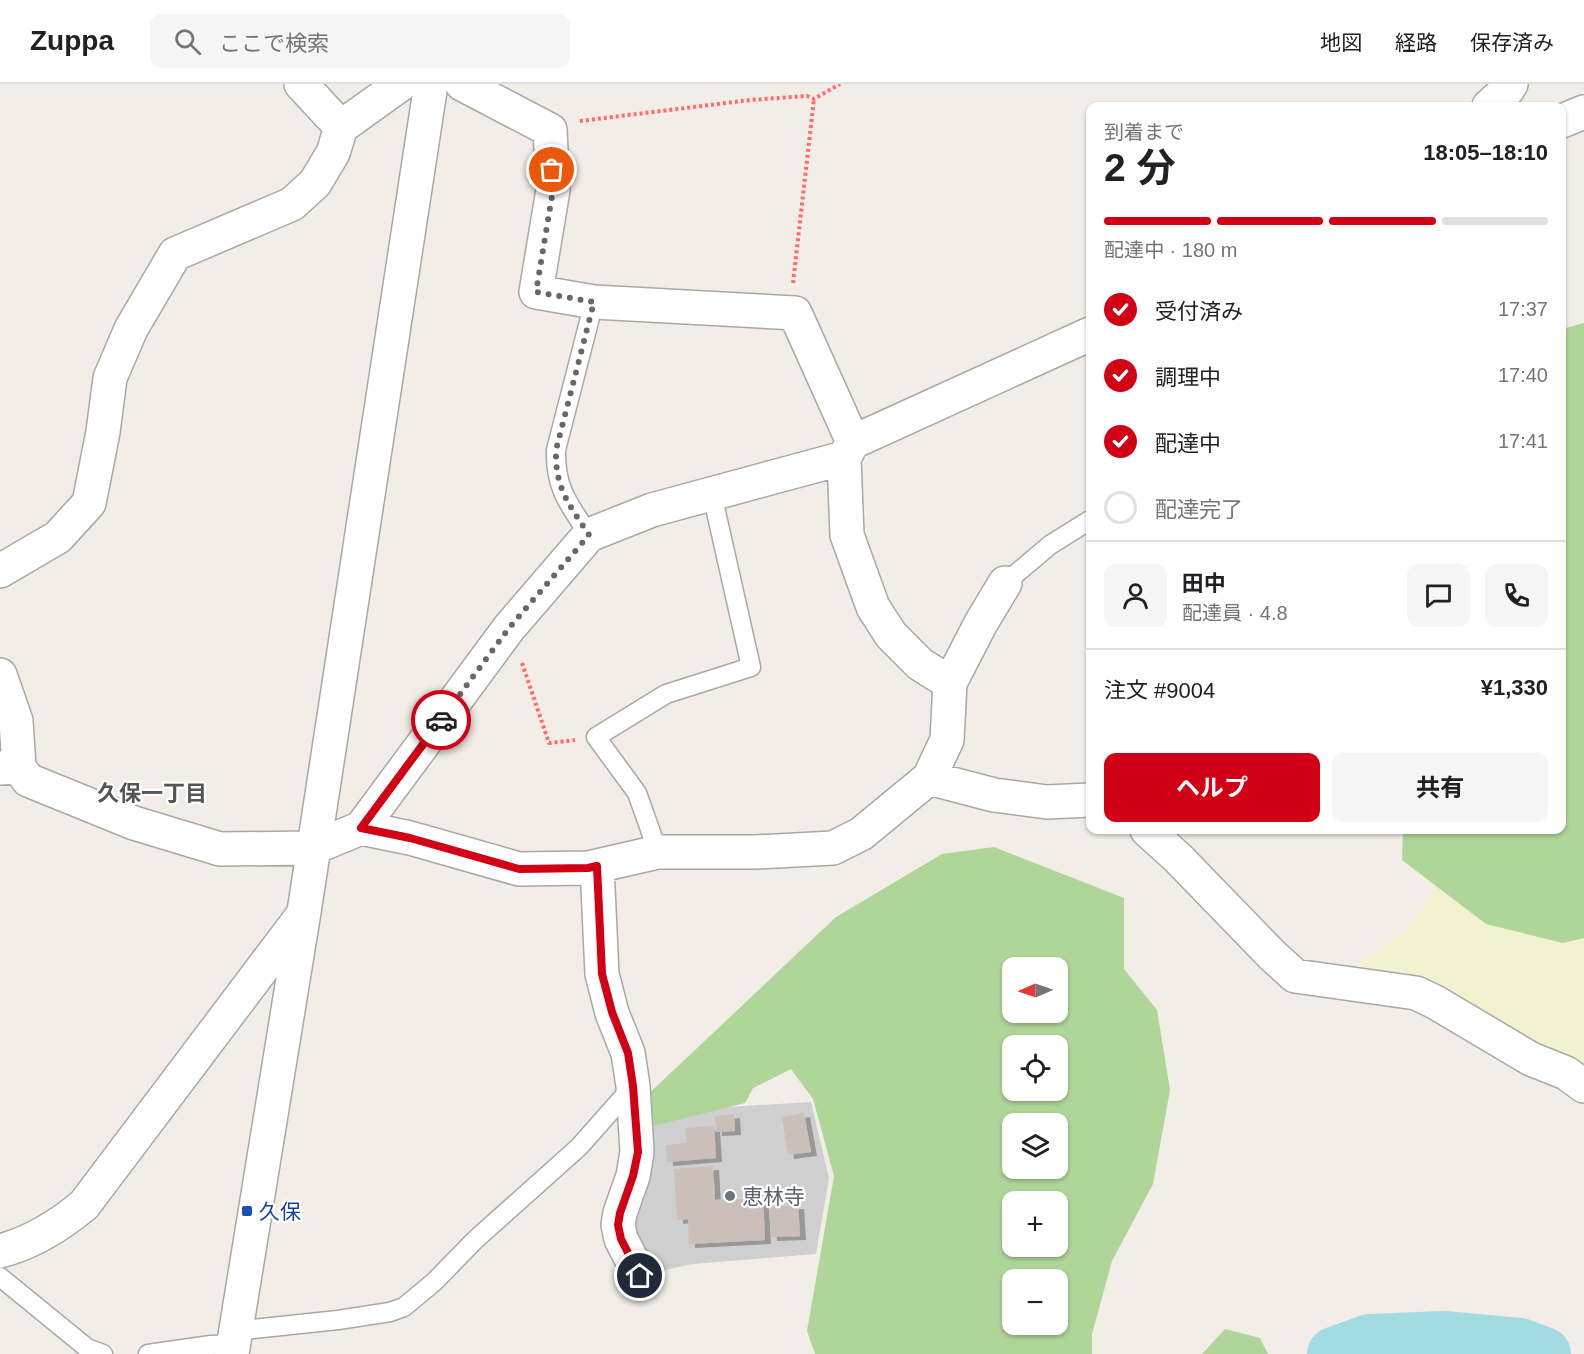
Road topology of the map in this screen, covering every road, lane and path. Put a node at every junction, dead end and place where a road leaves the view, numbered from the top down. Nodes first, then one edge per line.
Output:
1 (301, 84) edge
2 (401, 84) edge
3 (431, 84) edge
4 (462, 84) edge
5 (840, 84) edge
6 (1511, 84) edge
7 (814, 99) junction
8 (1493, 102) edge
9 (1584, 112) edge
10 (1566, 119) edge
11 (341, 127) junction
12 (549, 130) junction
13 (594, 302) junction
14 (795, 313) junction
15 (1086, 336) edge
16 (849, 450) junction
17 (712, 494) junction
18 (1086, 522) edge
19 (589, 535) junction
20 (0, 570) edge
21 (1005, 583) joint
22 (509, 628) junction
23 (0, 675) edge
24 (950, 682) junction
25 (596, 737) junction
26 (10, 768) edge
27 (929, 778) junction
28 (1086, 800) edge
29 (361, 828) junction
30 (1151, 834) edge
31 (313, 848) junction
32 (658, 852) junction
33 (597, 866) junction
34 (304, 912) junction
35 (633, 1086) junction
36 (1584, 1086) edge
37 (0, 1251) edge
38 (640, 1276) dead end
39 (0, 1277) edge
40 (233, 1343) edge
41 (103, 1354) edge
42 (148, 1354) edge

1 - 11 street
2 - 11 street
3 - 31 street
4 - 12 street
5 - 7 path
6 - 8 street
7 - 12 path
7 - 14 path
9 - 10 street
11 - 20 street
12 - 13 street
13 - 14 street
13 - 19 lane
14 - 16 street
15 - 16 street
16 - 17 street
16 - 24 street
17 - 19 street
17 - 25 lane
18 - 21 lane
19 - 22 street
21 - 24 street
22 - 25 path
22 - 29 street
23 - 26 street
24 - 27 street
25 - 32 lane
26 - 31 street
27 - 28 street
27 - 32 street
29 - 31 street
29 - 33 street
30 - 36 street
31 - 34 street
32 - 33 street
33 - 35 street
34 - 37 street
34 - 40 street
35 - 38 street
35 - 40 lane
39 - 41 lane
40 - 42 lane

